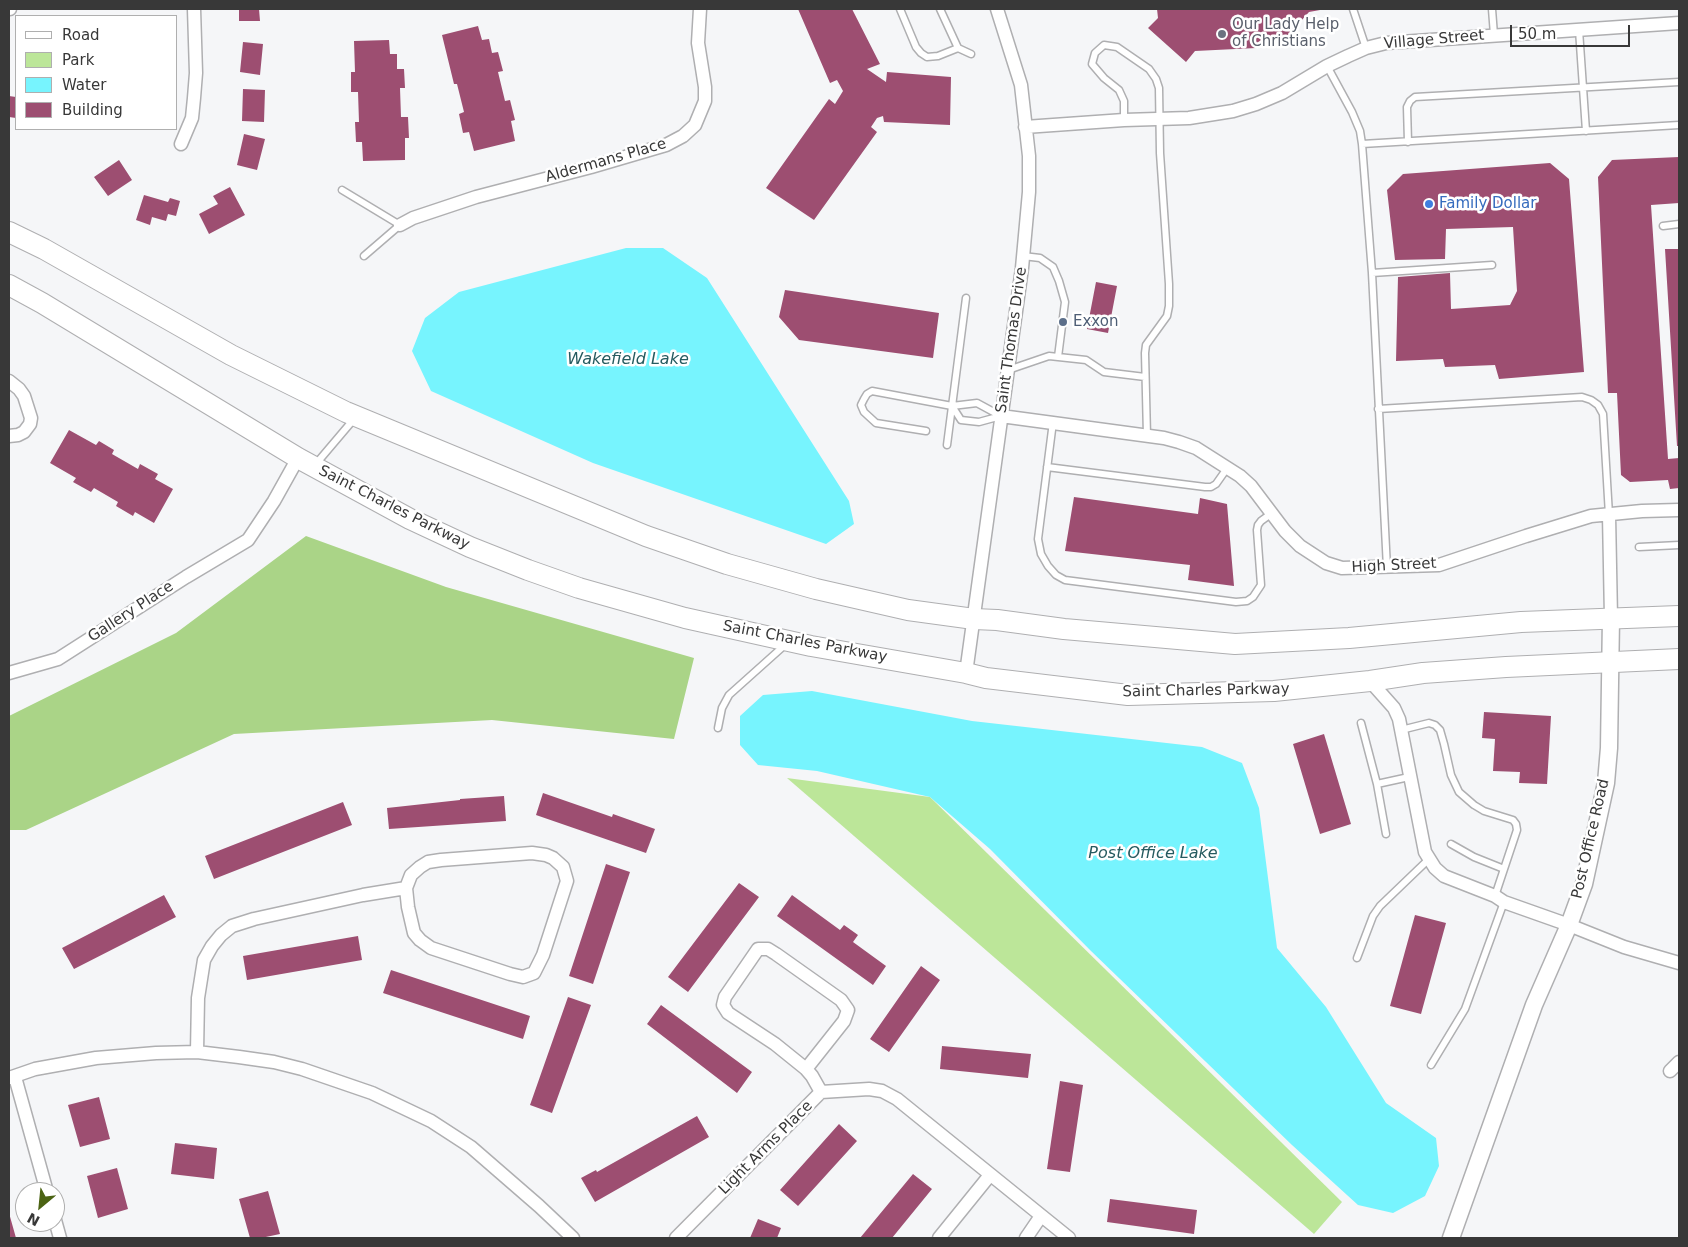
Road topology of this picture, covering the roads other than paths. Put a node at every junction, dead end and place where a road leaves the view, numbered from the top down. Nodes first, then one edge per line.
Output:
1 (194, 9) edge
2 (700, 9) edge
3 (900, 9) edge
4 (940, 9) edge
5 (996, 9) edge
6 (1353, 9) edge
7 (1492, 9) edge
8 (1679, 23) edge
9 (1579, 30) junction
10 (1494, 35) junction
11 (958, 48) junction
12 (1366, 48) junction
13 (971, 54) dead end
14 (1327, 66) junction
15 (1679, 82) edge
16 (1583, 87) junction
17 (1161, 118) junction
18 (1124, 120) junction
19 (1679, 125) edge
20 (1025, 127) junction
21 (1586, 131) junction
22 (1408, 142) junction
23 (181, 144) dead end
24 (1362, 144) junction
25 (342, 190) dead end
26 (1679, 224) edge
27 (400, 225) junction
28 (1662, 226) dead end
29 (9, 232) edge
30 (364, 256) dead end
31 (1023, 256) junction
32 (1492, 265) dead end
33 (1372, 273) junction
34 (9, 285) edge
35 (966, 298) dead end
36 (1058, 357) junction
37 (1008, 370) junction
38 (1145, 377) junction
39 (9, 381) edge
40 (952, 406) junction
41 (1378, 409) junction
42 (357, 416) junction
43 (1001, 416) junction
44 (1053, 422) junction
45 (926, 431) dead end
46 (9, 436) edge
47 (1147, 436) junction
48 (947, 444) dead end
49 (306, 462) junction
50 (1047, 466) junction
51 (1228, 467) junction
52 (1679, 510) edge
53 (1272, 513) junction
54 (1609, 515) junction
55 (1679, 545) edge
56 (1639, 547) dead end
57 (1387, 568) junction
58 (1679, 616) edge
59 (974, 618) junction
60 (1611, 618) junction
61 (789, 641) junction
62 (1679, 659) edge
63 (1609, 662) junction
64 (9, 673) edge
65 (966, 673) junction
66 (1370, 681) junction
67 (1360, 723) dead end
68 (718, 728) dead end
69 (1401, 730) junction
70 (1410, 777) junction
71 (1377, 784) junction
72 (1386, 834) dead end
73 (1451, 844) dead end
74 (1429, 859) junction
75 (1504, 869) junction
76 (406, 888) junction
77 (1499, 899) junction
78 (1569, 925) junction
79 (1357, 958) dead end
80 (1679, 963) edge
81 (197, 1052) junction
82 (1432, 1065) dead end
83 (806, 1069) junction
84 (12, 1078) edge
85 (821, 1092) junction
86 (990, 1175) junction
87 (44, 1182) edge
88 (1041, 1216) junction
89 (1453, 1236) edge
90 (574, 1238) edge
91 (676, 1238) edge
92 (940, 1238) edge
93 (1026, 1238) edge
94 (1069, 1238) edge

1 - 23 street
2 - 27 street, Aldermans Place
3 - 11 lane
4 - 11 lane
5 - 20 street, Saint Thomas Drive
6 - 12 lane
7 - 10 lane
8 - 9 street, Village Street
9 - 10 street, Village Street
9 - 16 lane
10 - 12 street, Village Street
11 - 13 lane
12 - 14 street, Village Street
14 - 17 street, Village Street
14 - 24 lane
15 - 16 lane
16 - 21 lane
16 - 22 lane
17 - 18 street, Village Street
17 - 18 lane
17 - 38 lane
18 - 20 street, Village Street
19 - 21 lane
20 - 31 street, Saint Thomas Drive
21 - 22 lane
22 - 24 lane
24 - 33 lane
25 - 27 lane
26 - 28 lane
27 - 30 lane
29 - 42 main road
31 - 36 lane
31 - 37 street, Saint Thomas Drive
32 - 33 lane
33 - 41 lane
34 - 49 main road, Saint Charles Parkway
35 - 40 lane
36 - 37 lane
36 - 38 lane
37 - 43 street, Saint Thomas Drive
38 - 47 lane
39 - 46 street
40 - 43 lane
40 - 43 lane
40 - 45 lane
40 - 48 lane
41 - 54 lane
41 - 57 lane
42 - 49 lane
42 - 59 main road
43 - 44 street, High Street
43 - 59 street, Saint Thomas Drive
44 - 47 street, High Street
44 - 50 lane
47 - 51 street, High Street
49 - 61 main road, Saint Charles Parkway
49 - 64 street, Gallery Place
50 - 51 lane
50 - 53 lane
51 - 53 street, High Street
52 - 54 street, High Street
53 - 57 street, High Street
54 - 57 street, High Street
54 - 60 street, Post Office Road
55 - 56 lane
58 - 60 main road
59 - 60 main road
59 - 65 street, Saint Thomas Drive
60 - 63 street, Post Office Road
61 - 65 main road, Saint Charles Parkway
61 - 68 lane
62 - 63 main road, Saint Charles Parkway
63 - 66 main road, Saint Charles Parkway
63 - 78 street, Post Office Road
65 - 66 main road, Saint Charles Parkway
66 - 69 street
67 - 71 lane
69 - 70 street
69 - 75 lane
70 - 71 lane
70 - 74 street
71 - 72 lane
73 - 75 lane
74 - 77 street
74 - 79 lane
75 - 77 lane
76 - 76 street
76 - 81 street
77 - 78 street
77 - 82 lane
78 - 80 street
78 - 89 street, Post Office Road
81 - 84 street
81 - 90 street
83 - 83 street
83 - 85 street
84 - 87 street
85 - 86 street, Light Arms Place
85 - 91 street, Light Arms Place
86 - 88 street
86 - 92 street
88 - 93 street
88 - 94 street

